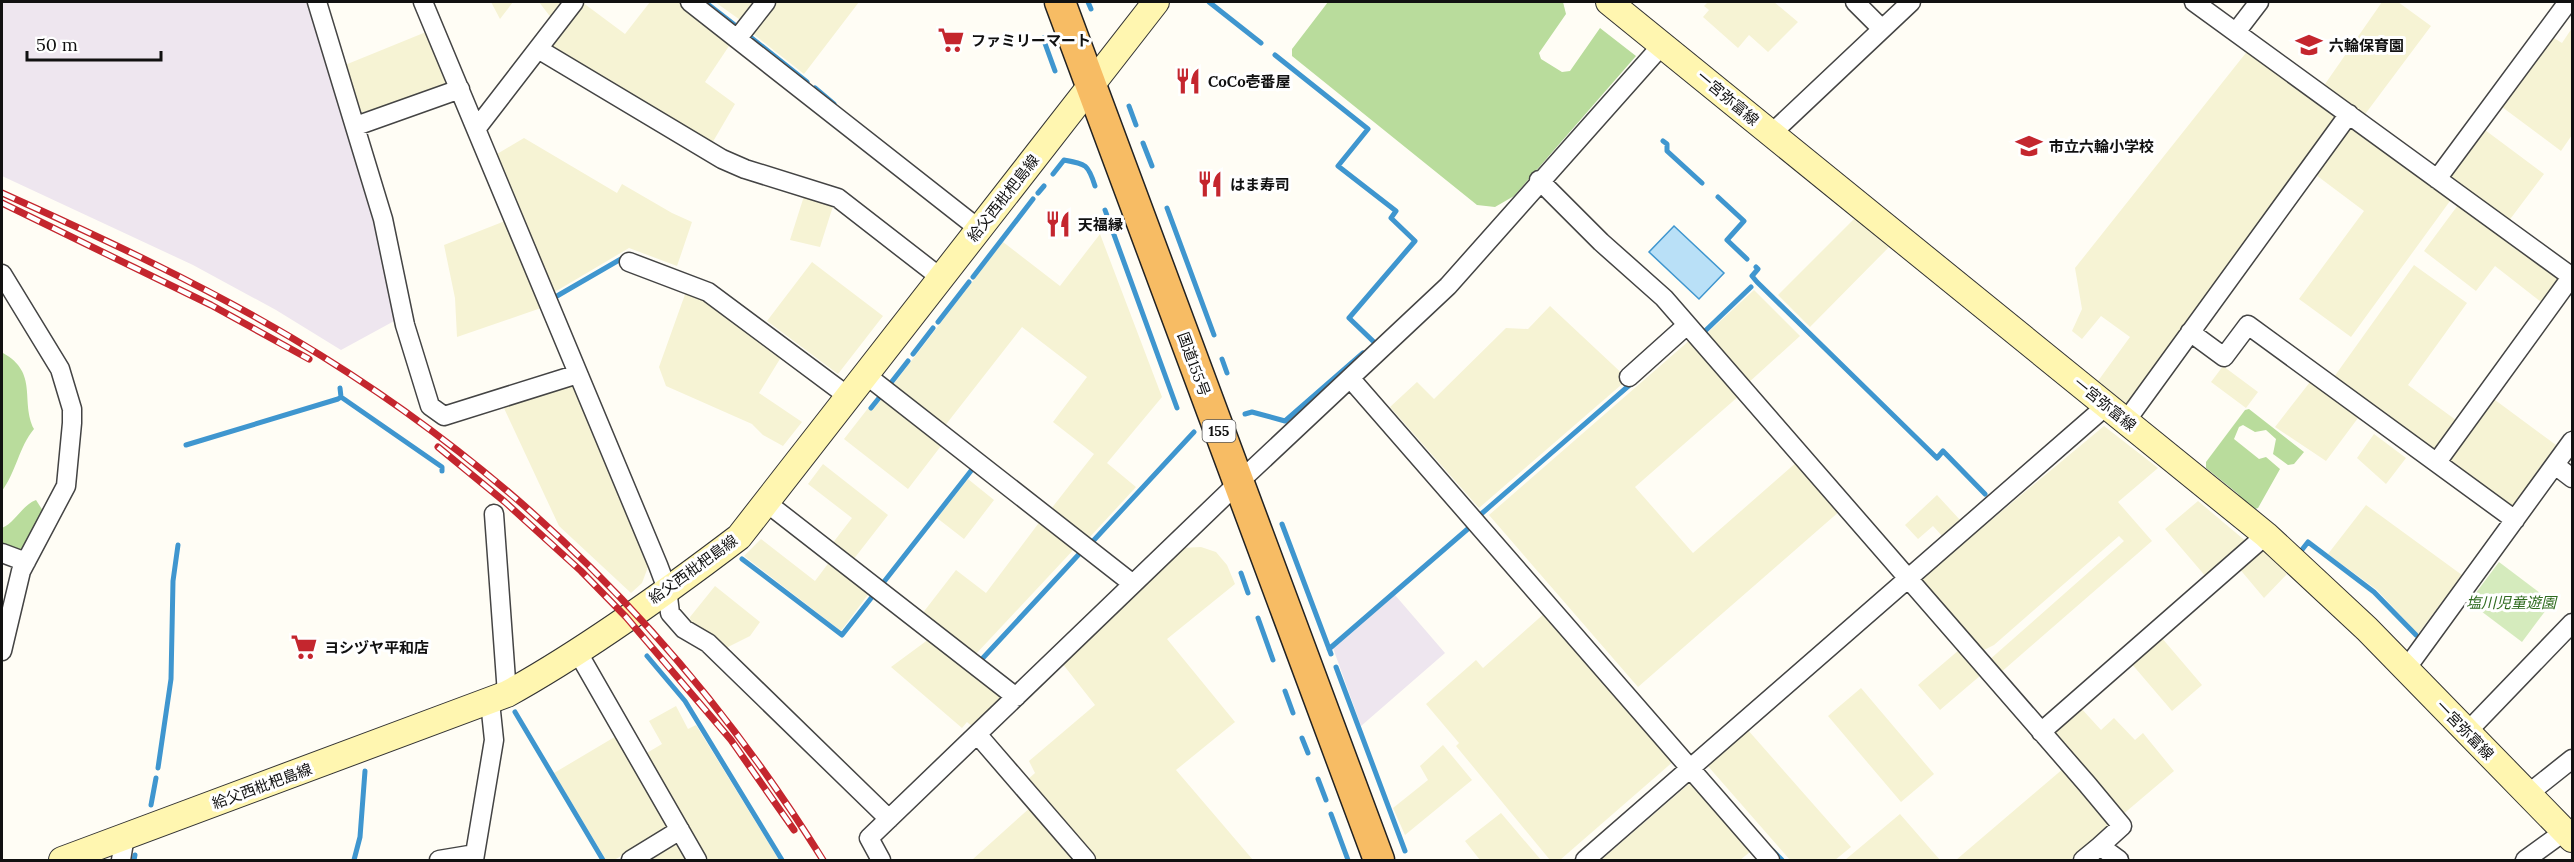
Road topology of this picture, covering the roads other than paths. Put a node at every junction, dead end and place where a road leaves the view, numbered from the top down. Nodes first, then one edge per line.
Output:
1 (317, 2) edge
2 (423, 2) edge
3 (574, 2) edge
4 (690, 2) edge
5 (766, 2) edge
6 (1060, 2) edge
7 (1156, 2) edge
8 (1609, 2) edge
9 (1855, 2) edge
10 (1911, 2) edge
11 (2194, 2) edge
12 (2259, 2) edge
13 (2568, 2) edge
14 (1882, 28) junction
15 (2236, 32) junction
16 (737, 39) junction
17 (1663, 44) junction
18 (538, 49) junction
19 (1091, 84) junction
20 (460, 89) junction
21 (2349, 114) junction
22 (356, 126) junction
23 (476, 129) junction
24 (1772, 134) junction
25 (2437, 179) junction
26 (1539, 180) junction
27 (979, 229) junction
28 (629, 262) dead end
29 (2, 274) edge
30 (2572, 277) edge
31 (941, 278) junction
32 (1687, 325) junction
33 (2190, 332) junction
34 (578, 374) junction
35 (866, 375) junction
36 (1629, 377) dead end
37 (1350, 378) junction
38 (849, 397) junction
39 (2116, 414) junction
40 (2572, 441) edge
41 (2437, 462) junction
42 (2555, 465) junction
43 (2572, 478) edge
44 (1238, 483) junction
45 (767, 503) junction
46 (494, 514) dead end
47 (2515, 520) junction
48 (2266, 535) junction
49 (2, 553) edge
50 (26, 562) junction
51 (1908, 578) junction
52 (10, 580) edge
53 (1133, 584) junction
54 (667, 589) junction
55 (2572, 623) edge
56 (2, 651) edge
57 (577, 651) junction
58 (2406, 669) junction
59 (1016, 697) junction
60 (499, 698) junction
61 (2041, 732) junction
62 (2467, 732) junction
63 (977, 734) junction
64 (2572, 759) edge
65 (1690, 768) junction
66 (2528, 794) junction
67 (889, 819) junction
68 (680, 830) junction
69 (2569, 835) edge
70 (2100, 846) junction
71 (123, 848) edge
72 (474, 857) edge
73 (1759, 857) edge
74 (62, 861) edge
75 (439, 861) edge
76 (631, 861) edge
77 (698, 861) edge
78 (881, 861) edge
79 (1086, 861) edge
80 (1379, 861) edge
81 (1584, 861) edge
82 (2082, 861) edge
83 (2119, 861) edge
84 (2525, 861) edge

1 - 22 street
2 - 20 street
3 - 18 street
4 - 16 street
5 - 16 street
6 - 19 highway, 国道155号 / 155
7 - 19 main road, 給父西枇杷島線
8 - 17 main road, 一宮弥富線
9 - 14 street
10 - 14 street
11 - 15 street
12 - 15 street
13 - 25 street
14 - 24 street
15 - 21 street
16 - 27 street
17 - 24 main road, 一宮弥富線
17 - 26 street
18 - 23 street
18 - 31 street
19 - 27 main road, 給父西枇杷島線
19 - 44 highway, 国道155号 / 155
20 - 22 street
20 - 23 street
21 - 25 street
21 - 33 street
22 - 34 street
23 - 34 street
24 - 39 main road, 一宮弥富線
25 - 30 street
26 - 32 street
26 - 37 street
27 - 31 main road, 給父西枇杷島線
28 - 38 street
29 - 50 street
30 - 41 street
31 - 35 main road, 給父西枇杷島線
32 - 36 street
32 - 51 street
33 - 39 street
33 - 41 street
34 - 54 street
35 - 38 main road, 給父西枇杷島線
35 - 53 street
37 - 44 street
37 - 65 street
38 - 45 main road, 給父西枇杷島線
39 - 48 main road, 一宮弥富線
39 - 51 street
40 - 42 street
41 - 47 street
42 - 43 street
42 - 47 street
44 - 53 street
44 - 80 highway, 国道155号 / 155
45 - 54 main road, 給父西枇杷島線
45 - 59 street
46 - 60 street
47 - 58 street
48 - 58 main road, 一宮弥富線
48 - 61 street
49 - 50 street
50 - 52 street
51 - 61 street
51 - 65 street
52 - 56 street
53 - 59 street
54 - 57 main road, 給父西枇杷島線
54 - 67 street
55 - 62 street
57 - 60 main road, 給父西枇杷島線
57 - 68 street
58 - 62 main road, 一宮弥富線
59 - 63 street
60 - 71 main road, 給父西枇杷島線
60 - 72 street
61 - 70 street
62 - 66 main road, 一宮弥富線
63 - 67 street
63 - 79 street
64 - 66 street
65 - 73 street
65 - 81 street
66 - 69 main road, 一宮弥富線
67 - 78 street
68 - 76 street
68 - 77 street
69 - 84 street
70 - 82 street
70 - 83 street
71 - 74 main road, 給父西枇杷島線
72 - 75 street

